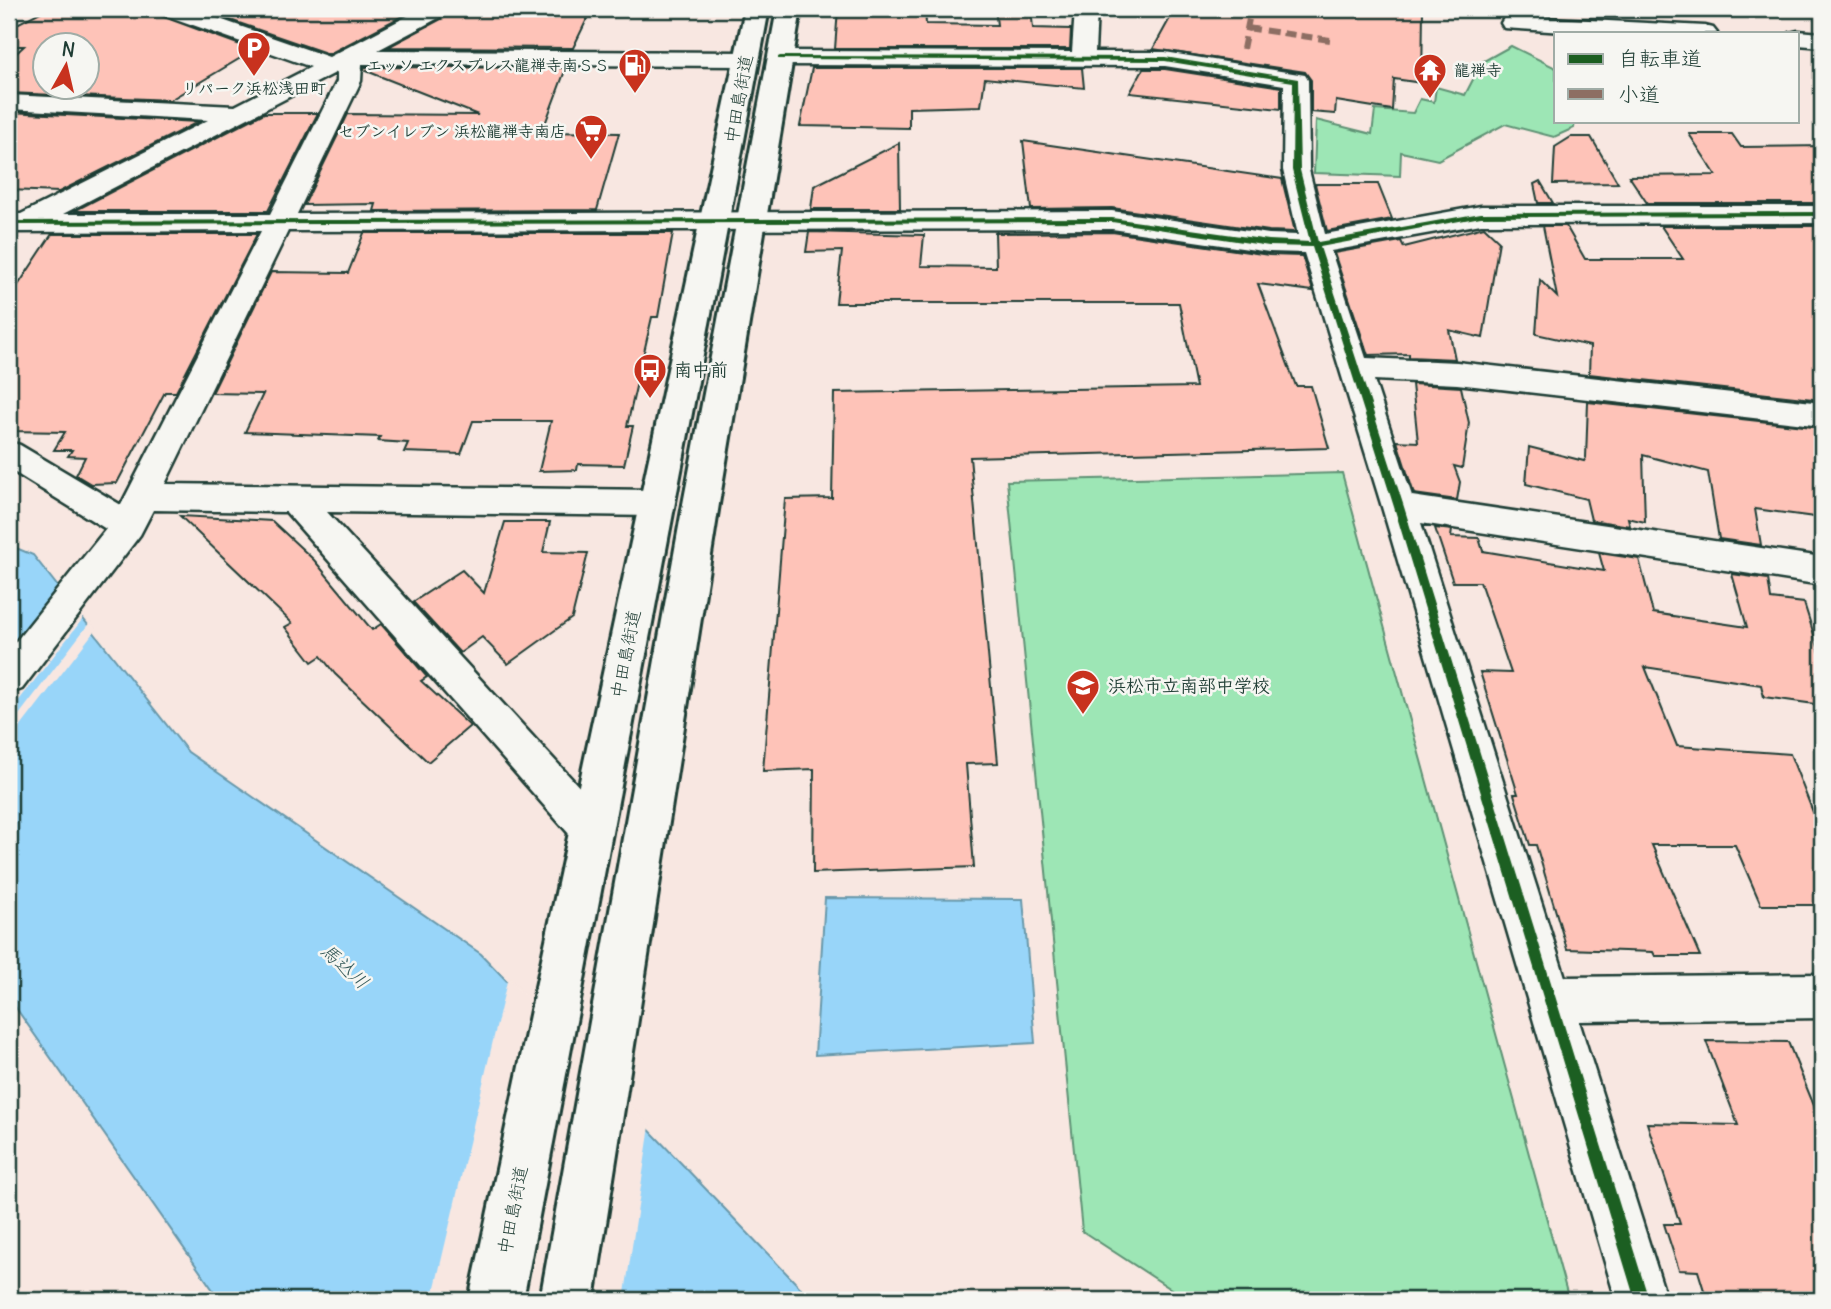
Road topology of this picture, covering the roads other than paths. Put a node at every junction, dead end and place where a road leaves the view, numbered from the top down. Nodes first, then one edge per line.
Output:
1 (173, 9) edge
2 (437, 9) edge
3 (757, 9) edge
4 (789, 9) edge
5 (1086, 9) edge
6 (1512, 23) dead end
7 (1686, 32) edge
8 (1800, 38) edge
9 (1822, 40) edge
10 (780, 58) junction
11 (1083, 58) junction
12 (746, 59) junction
13 (341, 62) junction
14 (9, 102) edge
15 (239, 114) junction
16 (1822, 214) edge
17 (734, 219) junction
18 (280, 222) junction
19 (17, 223) edge
20 (1315, 245) junction
21 (1355, 368) junction
22 (1822, 414) edge
23 (9, 454) edge
24 (296, 500) junction
25 (656, 503) junction
26 (1399, 507) junction
27 (135, 512) junction
28 (1822, 571) edge
29 (9, 678) edge
30 (591, 829) junction
31 (1822, 996) edge
32 (1548, 999) junction
33 (496, 1300) edge
34 (567, 1300) edge
35 (1642, 1300) edge

1 - 13 street
2 - 13 street
3 - 12 street, 中田島街道
4 - 10 street, 中田島街道
5 - 11 street
6 - 7 street
8 - 9 street
10 - 11 street
10 - 17 street, 中田島街道
11 - 20 street
12 - 13 street
12 - 17 street, 中田島街道
13 - 15 street
13 - 18 street
14 - 15 street
15 - 19 street
16 - 20 street
17 - 18 street
17 - 20 street
17 - 25 street, 中田島街道
17 - 34 street, 中田島街道
18 - 19 street
18 - 27 street
20 - 21 street
21 - 22 street
21 - 26 street
23 - 27 street
24 - 25 street
24 - 27 street
24 - 30 street
25 - 30 street, 中田島街道
26 - 28 street
26 - 32 street
27 - 29 street
30 - 33 street, 中田島街道
31 - 32 street
32 - 35 street

